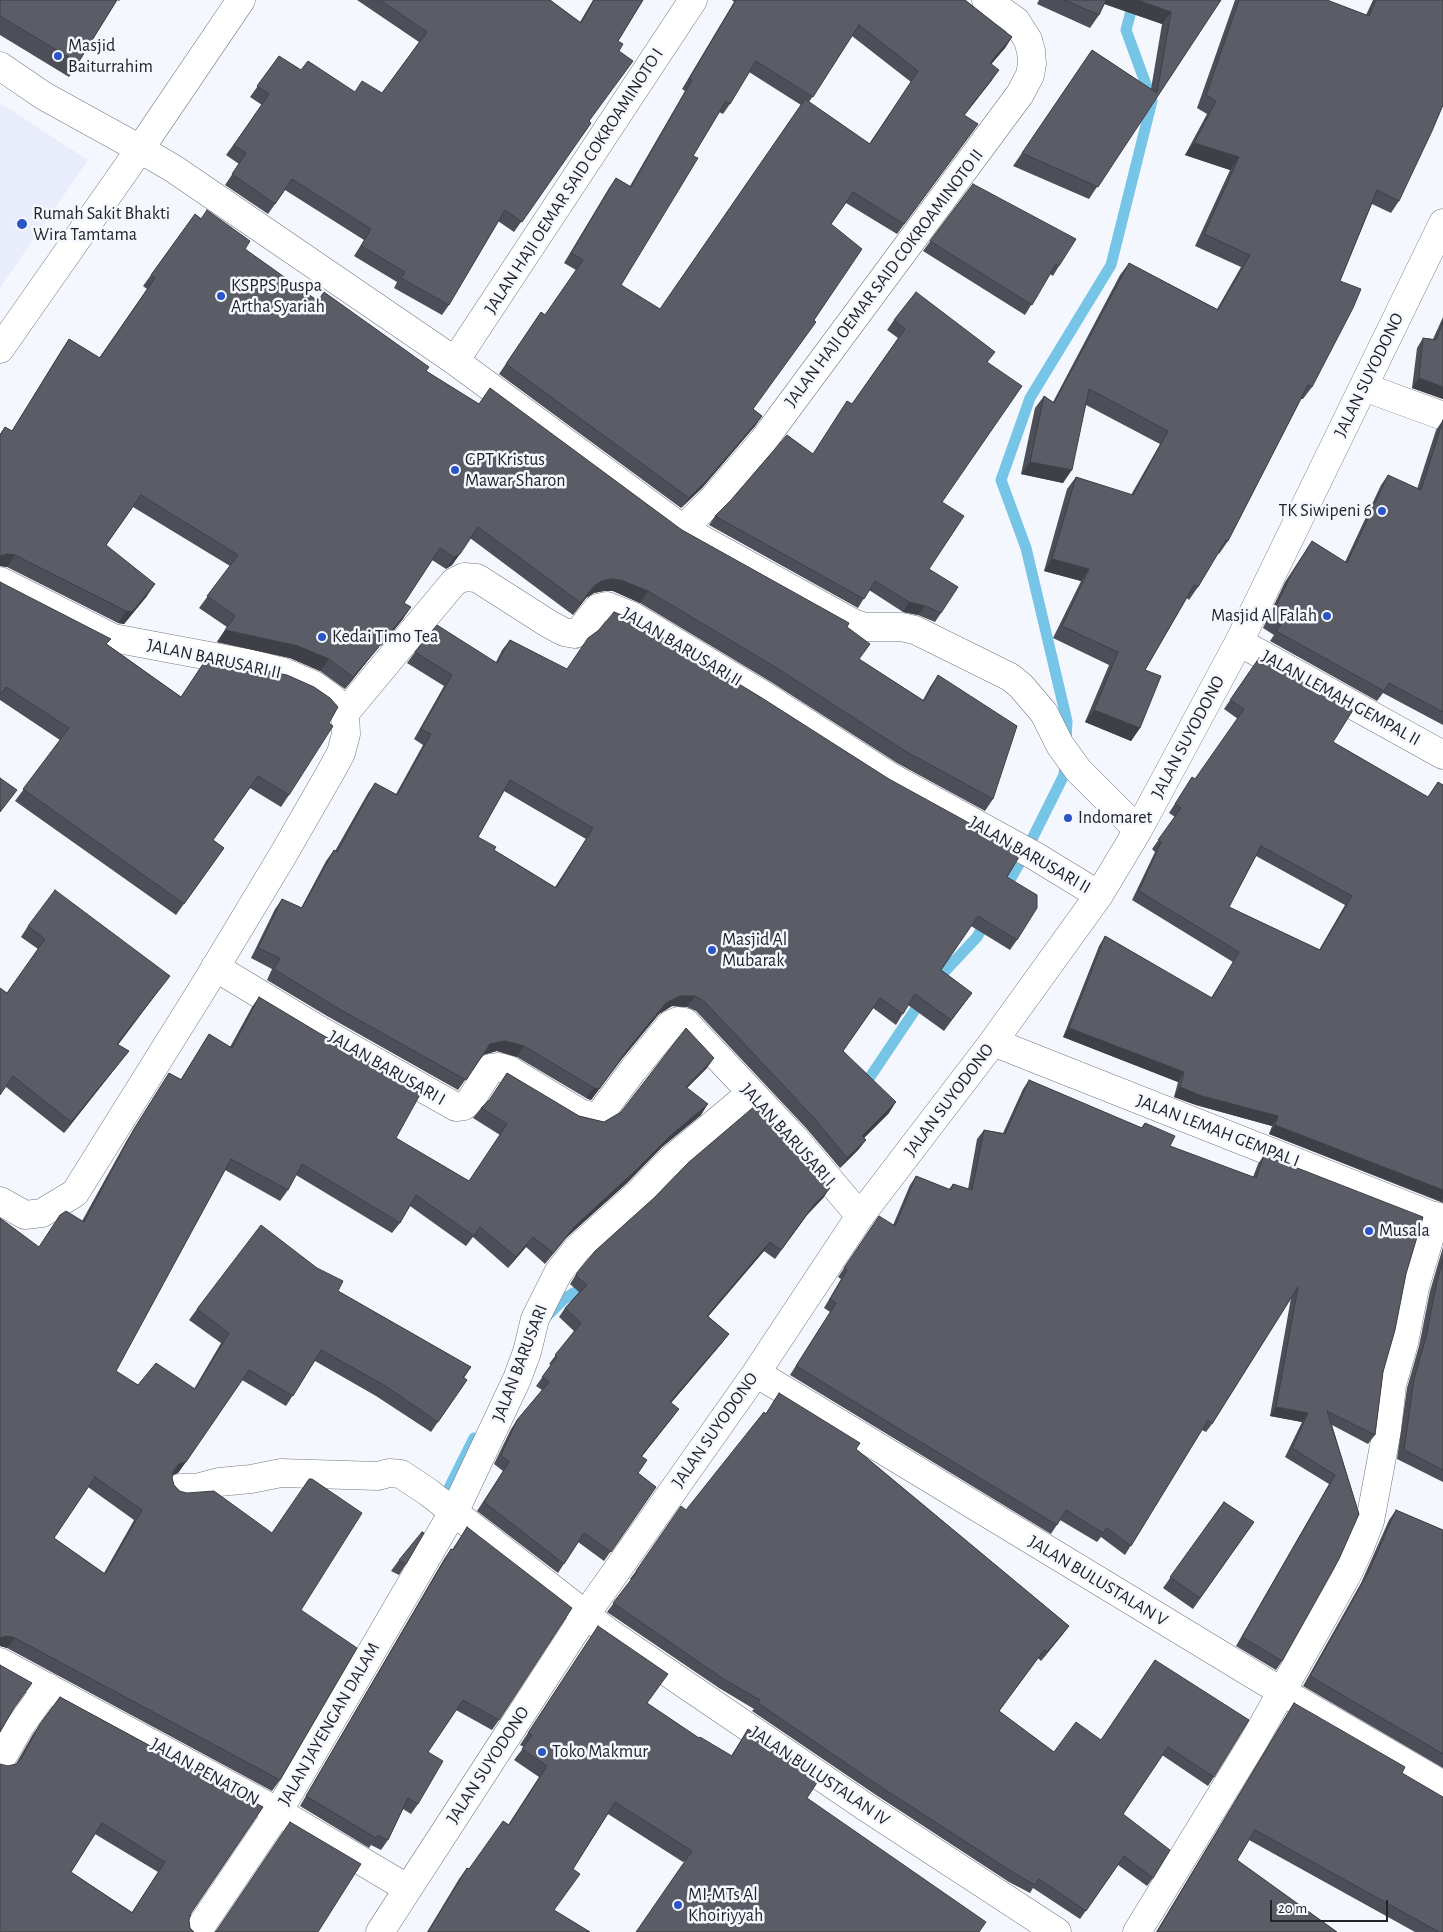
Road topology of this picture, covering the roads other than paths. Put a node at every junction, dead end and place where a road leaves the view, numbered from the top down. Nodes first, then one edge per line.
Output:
1 (241, 0) edge
2 (693, 0) edge
3 (996, 6) edge
4 (0, 66) edge
5 (0, 86) edge
6 (136, 153) junction
7 (1443, 223) edge
8 (0, 348) edge
9 (455, 361) junction
10 (1364, 387) junction
11 (1443, 416) edge
12 (683, 529) junction
13 (0, 581) edge
14 (1239, 642) junction
15 (345, 713) junction
16 (1443, 755) edge
17 (1138, 830) junction
18 (1099, 895) junction
19 (215, 967) junction
20 (993, 1042) junction
21 (751, 1093) junction
22 (0, 1201) edge
23 (860, 1216) junction
24 (1439, 1218) edge
25 (756, 1373) junction
26 (180, 1488) dead end
27 (441, 1503) junction
28 (586, 1614) junction
29 (0, 1662) edge
30 (48, 1687) junction
31 (1282, 1691) junction
32 (0, 1761) edge
33 (1443, 1785) edge
34 (276, 1811) junction
35 (407, 1888) junction
36 (387, 1930) edge
37 (197, 1932) edge
38 (1058, 1932) edge
39 (1137, 1932) edge

1 - 6 street
2 - 9 street, JALAN HAJI OEMAR SAID COKROAMINOTO I
3 - 12 street, JALAN HAJI OEMAR SAID COKROAMINOTO II
4 - 6 street
5 - 6 street
6 - 8 street
6 - 9 street
7 - 10 street, JALAN SUYODONO
9 - 12 street
10 - 11 street
10 - 14 street, JALAN SUYODONO
12 - 17 street
13 - 15 street, JALAN BARUSARI II
14 - 16 street, JALAN LEMAH GEMPAL II
14 - 17 street, JALAN SUYODONO
15 - 18 street, JALAN BARUSARI II
15 - 19 street
17 - 18 street, JALAN SUYODONO
18 - 20 street, JALAN SUYODONO
19 - 21 street, JALAN BARUSARI I
19 - 22 street
20 - 23 street, JALAN SUYODONO
20 - 24 street, JALAN LEMAH GEMPAL I
21 - 23 street, JALAN BARUSARI I
21 - 27 street, JALAN BARUSARI
23 - 25 street, JALAN SUYODONO
24 - 31 street
25 - 28 street, JALAN SUYODONO
25 - 31 street, JALAN BULUSTALAN V
26 - 27 street
27 - 28 street
27 - 34 street, JALAN JAYENGAN DALAM
28 - 35 street, JALAN SUYODONO
28 - 38 street, JALAN BULUSTALAN IV
29 - 30 street, JALAN PENATON
30 - 32 street
30 - 34 street, JALAN PENATON
31 - 33 street, JALAN BULUSTALAN V
31 - 39 street
34 - 35 street, JALAN PENATON
34 - 37 street, JALAN JAYENGAN DALAM
35 - 36 street, JALAN SUYODONO

